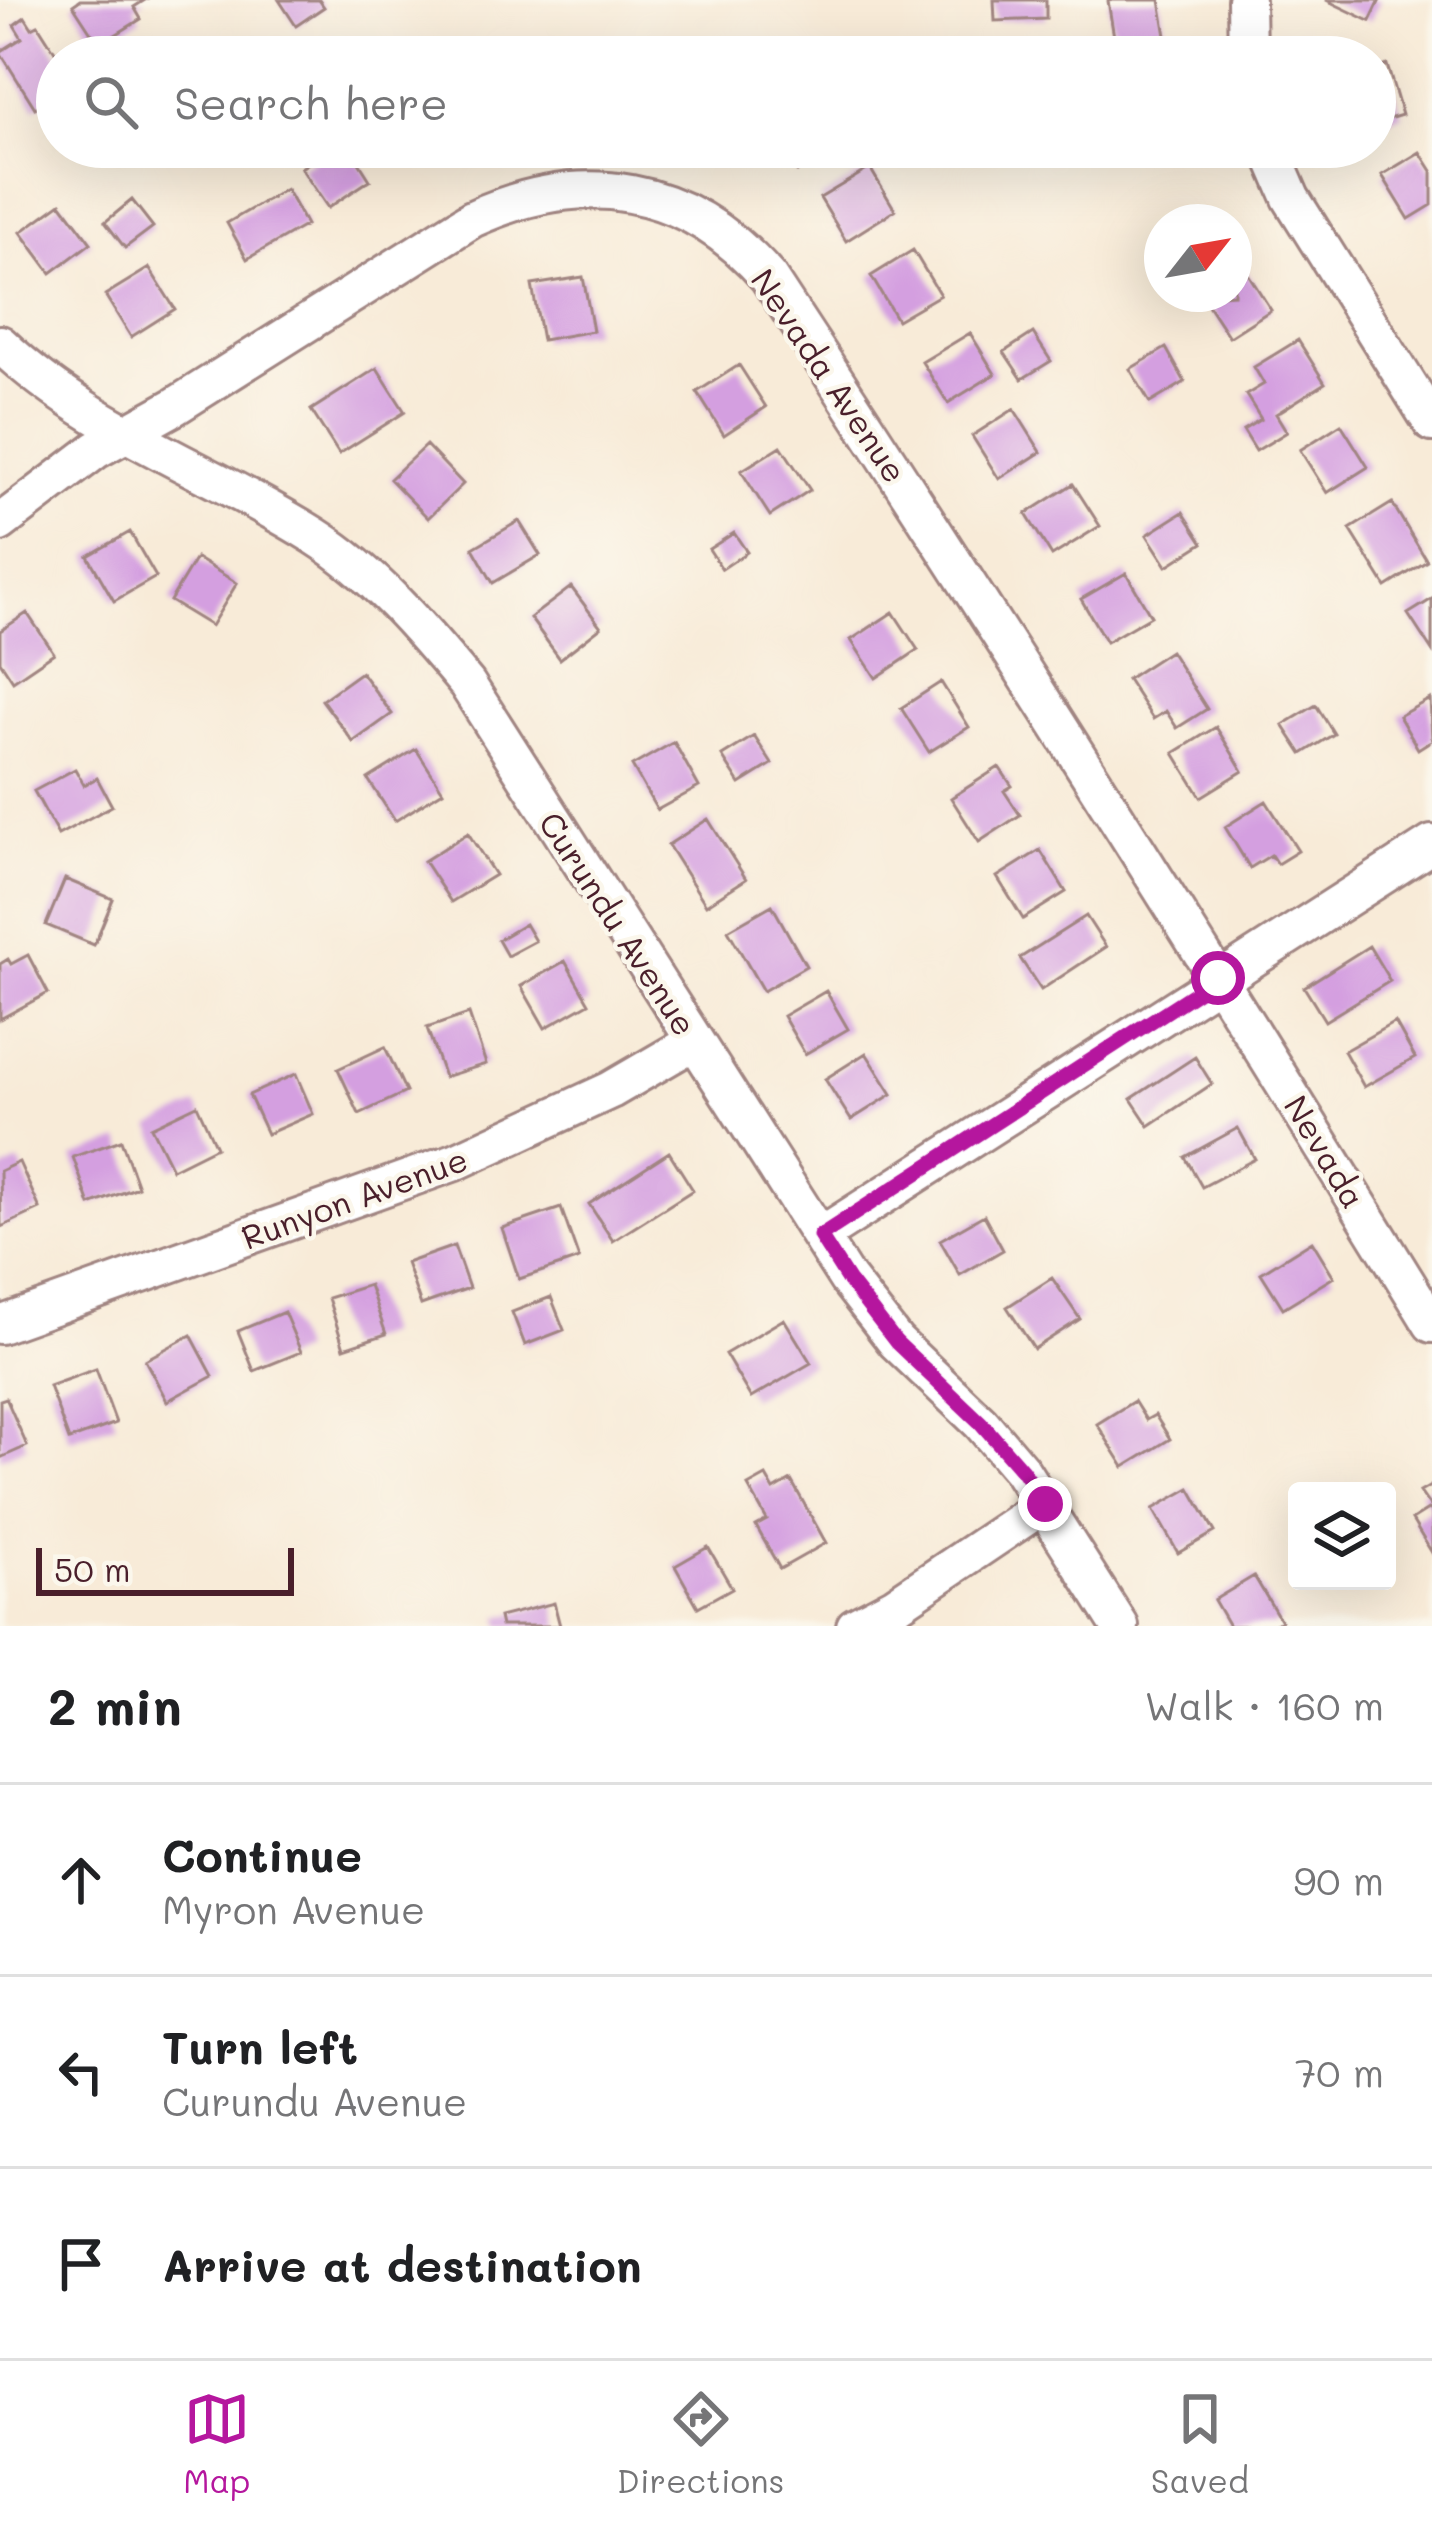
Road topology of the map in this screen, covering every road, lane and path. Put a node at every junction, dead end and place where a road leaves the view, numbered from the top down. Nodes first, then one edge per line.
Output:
1 (1246, 0) edge
2 (1247, 36) edge
3 (1278, 168) edge
4 (0, 344) edge
5 (1432, 423) edge
6 (125, 434) junction
7 (0, 523) edge
8 (1432, 844) edge
9 (1218, 978) junction
10 (695, 1041) junction
11 (820, 1236) junction
12 (1432, 1324) edge
13 (0, 1325) edge
14 (1045, 1504) junction
15 (855, 1626) edge
16 (1120, 1626) edge

1 - 2 street
3 - 5 street
4 - 6 street, Curundu Avenue
6 - 7 street, Nevada Avenue
6 - 9 street, Nevada Avenue
6 - 10 street, Curundu Avenue
8 - 9 street
9 - 11 street
9 - 12 street, Nevada
10 - 11 street, Curundu Avenue
10 - 13 street, Runyon Avenue
11 - 14 street, Curundu Avenue
14 - 15 street
14 - 16 street, Curundu Avenue

